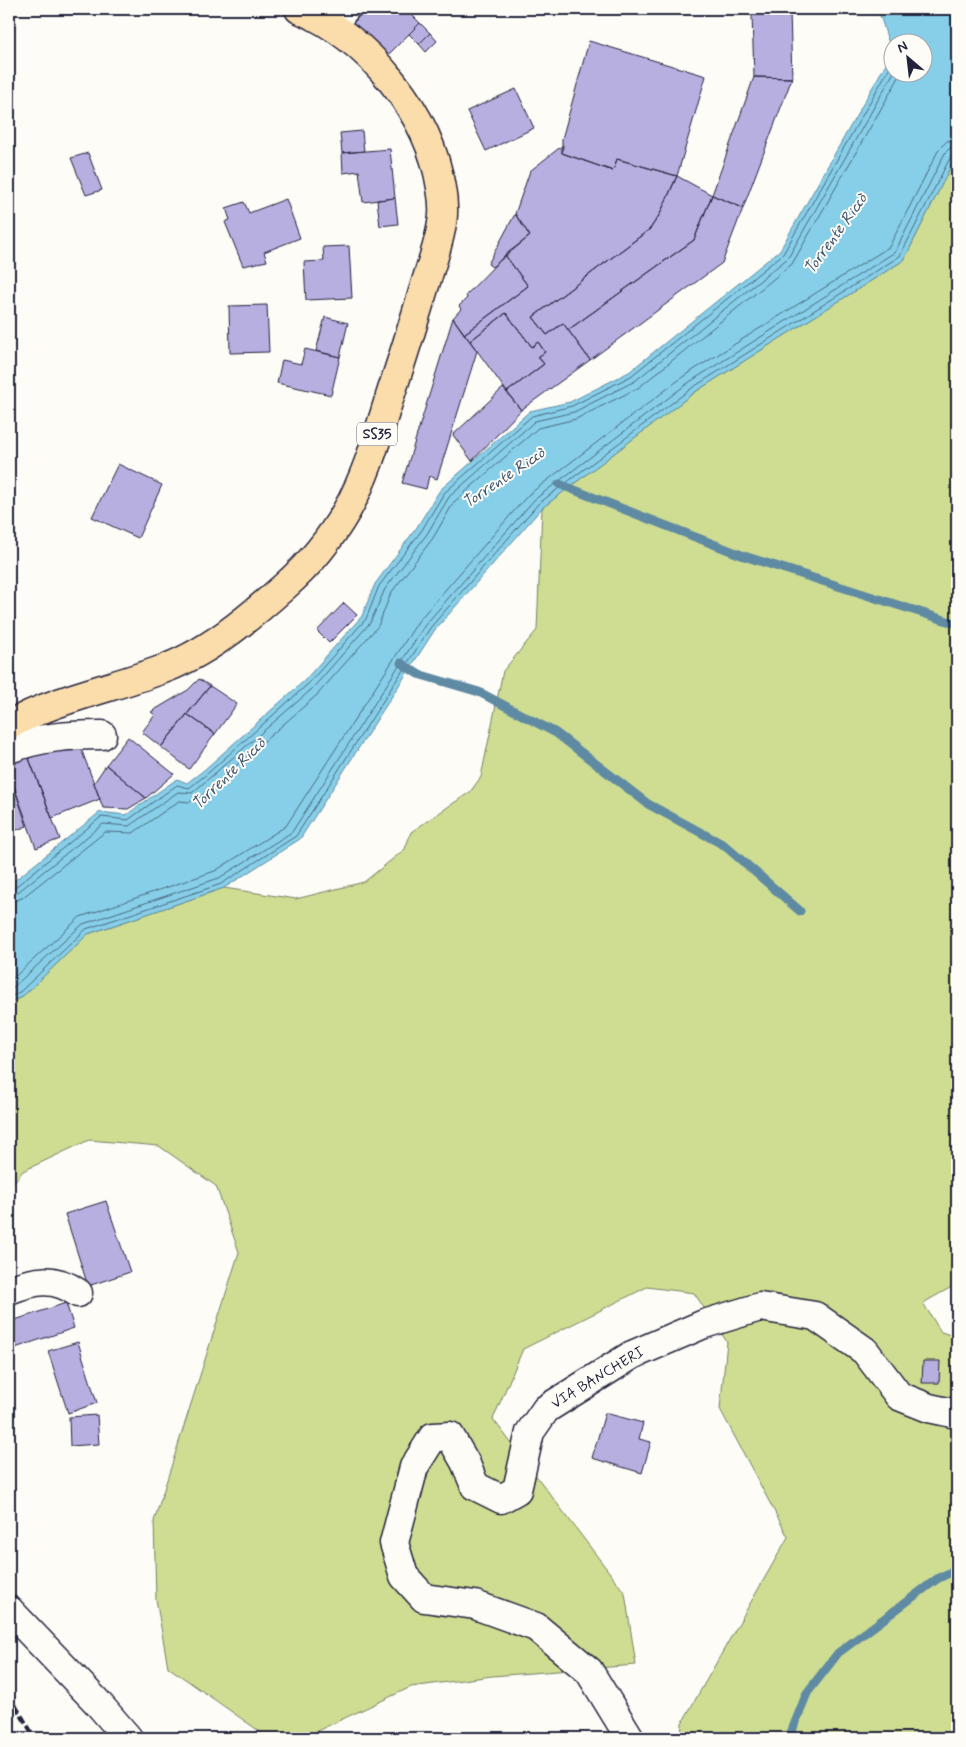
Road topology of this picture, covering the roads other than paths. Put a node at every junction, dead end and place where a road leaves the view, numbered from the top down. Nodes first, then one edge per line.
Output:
1 (299, 9) edge
2 (338, 18) edge
3 (9, 725) edge
4 (102, 735) dead end
5 (9, 749) edge
6 (9, 1290) edge
7 (78, 1293) dead end
8 (957, 1414) edge
9 (9, 1610) edge
10 (128, 1738) edge
11 (630, 1738) edge

1 - 2 main road, SS35
2 - 3 main road, SS35
4 - 5 street
6 - 7 street
8 - 11 street, VIA BANCHERI
9 - 10 street

